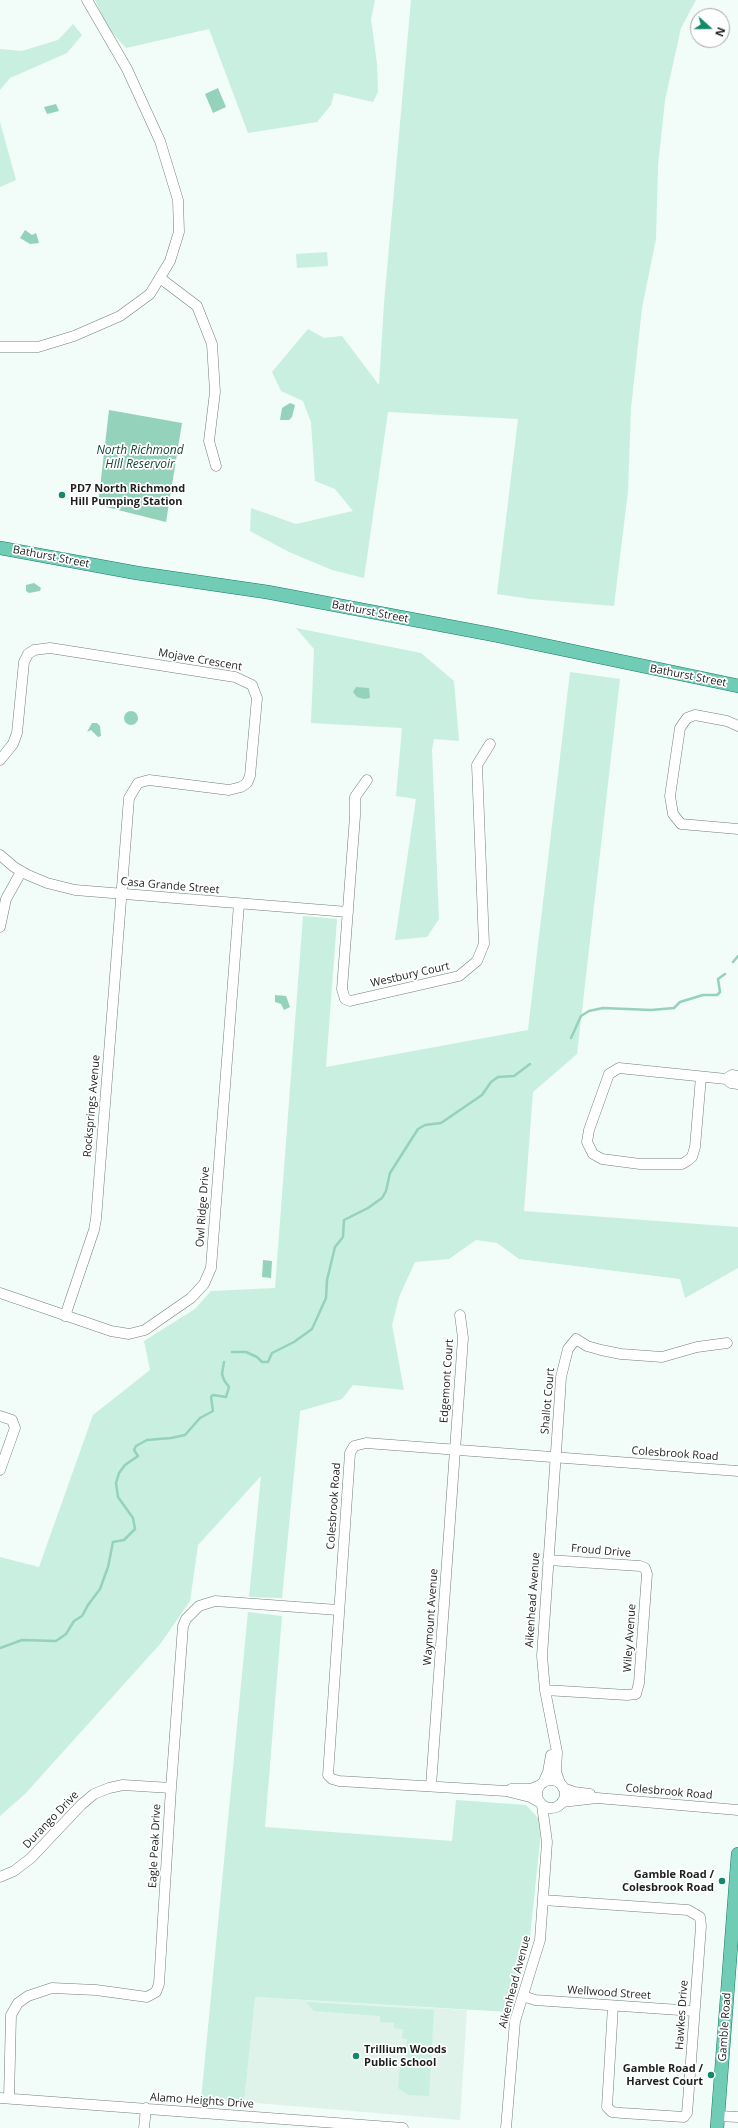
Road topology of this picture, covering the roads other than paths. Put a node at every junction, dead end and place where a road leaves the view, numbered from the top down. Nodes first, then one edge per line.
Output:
1 (87, 0) edge
2 (160, 278) junction
3 (0, 347) edge
4 (216, 466) dead end
5 (0, 548) edge
6 (738, 686) edge
7 (738, 726) edge
8 (490, 744) dead end
9 (0, 760) edge
10 (367, 780) dead end
11 (738, 829) edge
12 (0, 855) edge
13 (21, 872) junction
14 (121, 894) junction
15 (239, 904) junction
16 (348, 912) junction
17 (0, 927) edge
18 (738, 1076) edge
19 (701, 1077) junction
20 (726, 1079) junction
21 (738, 1084) edge
22 (0, 1293) edge
23 (460, 1315) dead end
24 (65, 1316) junction
25 (727, 1343) dead end
26 (0, 1416) edge
27 (455, 1449) junction
28 (556, 1457) junction
29 (0, 1470) edge
30 (738, 1471) edge
31 (548, 1560) junction
32 (647, 1574) joint
33 (338, 1610) junction
34 (545, 1690) junction
35 (554, 1745) junction
36 (541, 1784) junction
37 (431, 1786) junction
38 (562, 1786) junction
39 (171, 1788) junction
40 (506, 1791) junction
41 (597, 1798) junction
42 (540, 1803) junction
43 (560, 1804) junction
44 (738, 1810) edge
45 (547, 1842) junction
46 (738, 1854) edge
47 (0, 1877) edge
48 (543, 1900) junction
49 (523, 1996) junction
50 (613, 2006) junction
51 (694, 2011) junction
52 (4, 2098) edge
53 (146, 2108) junction
54 (738, 2117) edge
55 (718, 2122) edge
56 (299, 2124) edge
57 (144, 2128) edge
58 (403, 2128) edge
59 (506, 2128) edge

1 - 2 street
2 - 3 street
2 - 4 street
5 - 6 main road, Bathurst Street
7 - 11 street
8 - 16 street, Westbury Court
9 - 14 street, Mojave Crescent
10 - 16 street, Westbury Court
12 - 13 street, Casa Grande Street
13 - 14 street, Casa Grande Street
13 - 17 street
14 - 15 street, Casa Grande Street
14 - 24 street, Rocksprings Avenue
15 - 16 street, Casa Grande Street
15 - 24 street, Owl Ridge Drive
18 - 20 street
19 - 19 street
19 - 20 street
20 - 21 street
22 - 24 street, Owl Ridge Drive
23 - 27 street, Edgemont Court
25 - 28 street, Shallot Court
26 - 29 street
27 - 28 street, Colesbrook Road
27 - 33 street, Colesbrook Road
27 - 37 street, Waymount Avenue
28 - 30 street, Colesbrook Road
28 - 31 street, Aikenhead Avenue
31 - 32 street, Froud Drive
31 - 34 street, Aikenhead Avenue
32 - 34 street, Wiley Avenue
33 - 37 street, Colesbrook Road
33 - 39 street, Eagle Peak Drive
34 - 35 street, Aikenhead Avenue
35 - 36 street, Aikenhead Avenue
35 - 38 street, Aikenhead Avenue
36 - 38 street
36 - 40 street, Colesbrook Road
36 - 42 street
37 - 40 street, Colesbrook Road
38 - 41 street, Colesbrook Road
38 - 43 street
39 - 47 street, Durango Drive
39 - 52 street, Eagle Peak Drive
40 - 42 street, Colesbrook Road
41 - 43 street, Colesbrook Road
41 - 44 street, Colesbrook Road
42 - 43 street
42 - 45 street, Aikenhead Avenue
43 - 45 street, Aikenhead Avenue
45 - 48 street, Aikenhead Avenue
46 - 55 main road, Gamble Road
48 - 49 street, Aikenhead Avenue
48 - 51 street, Hawkes Drive
49 - 50 street, Wellwood Street
49 - 59 street, Aikenhead Avenue
50 - 51 street, Wellwood Street
50 - 51 street, Hawkes Drive
52 - 53 street, Alamo Heights Drive
53 - 56 street, Alamo Heights Drive
53 - 57 street
54 - 55 street
56 - 58 street, Alamo Heights Drive

